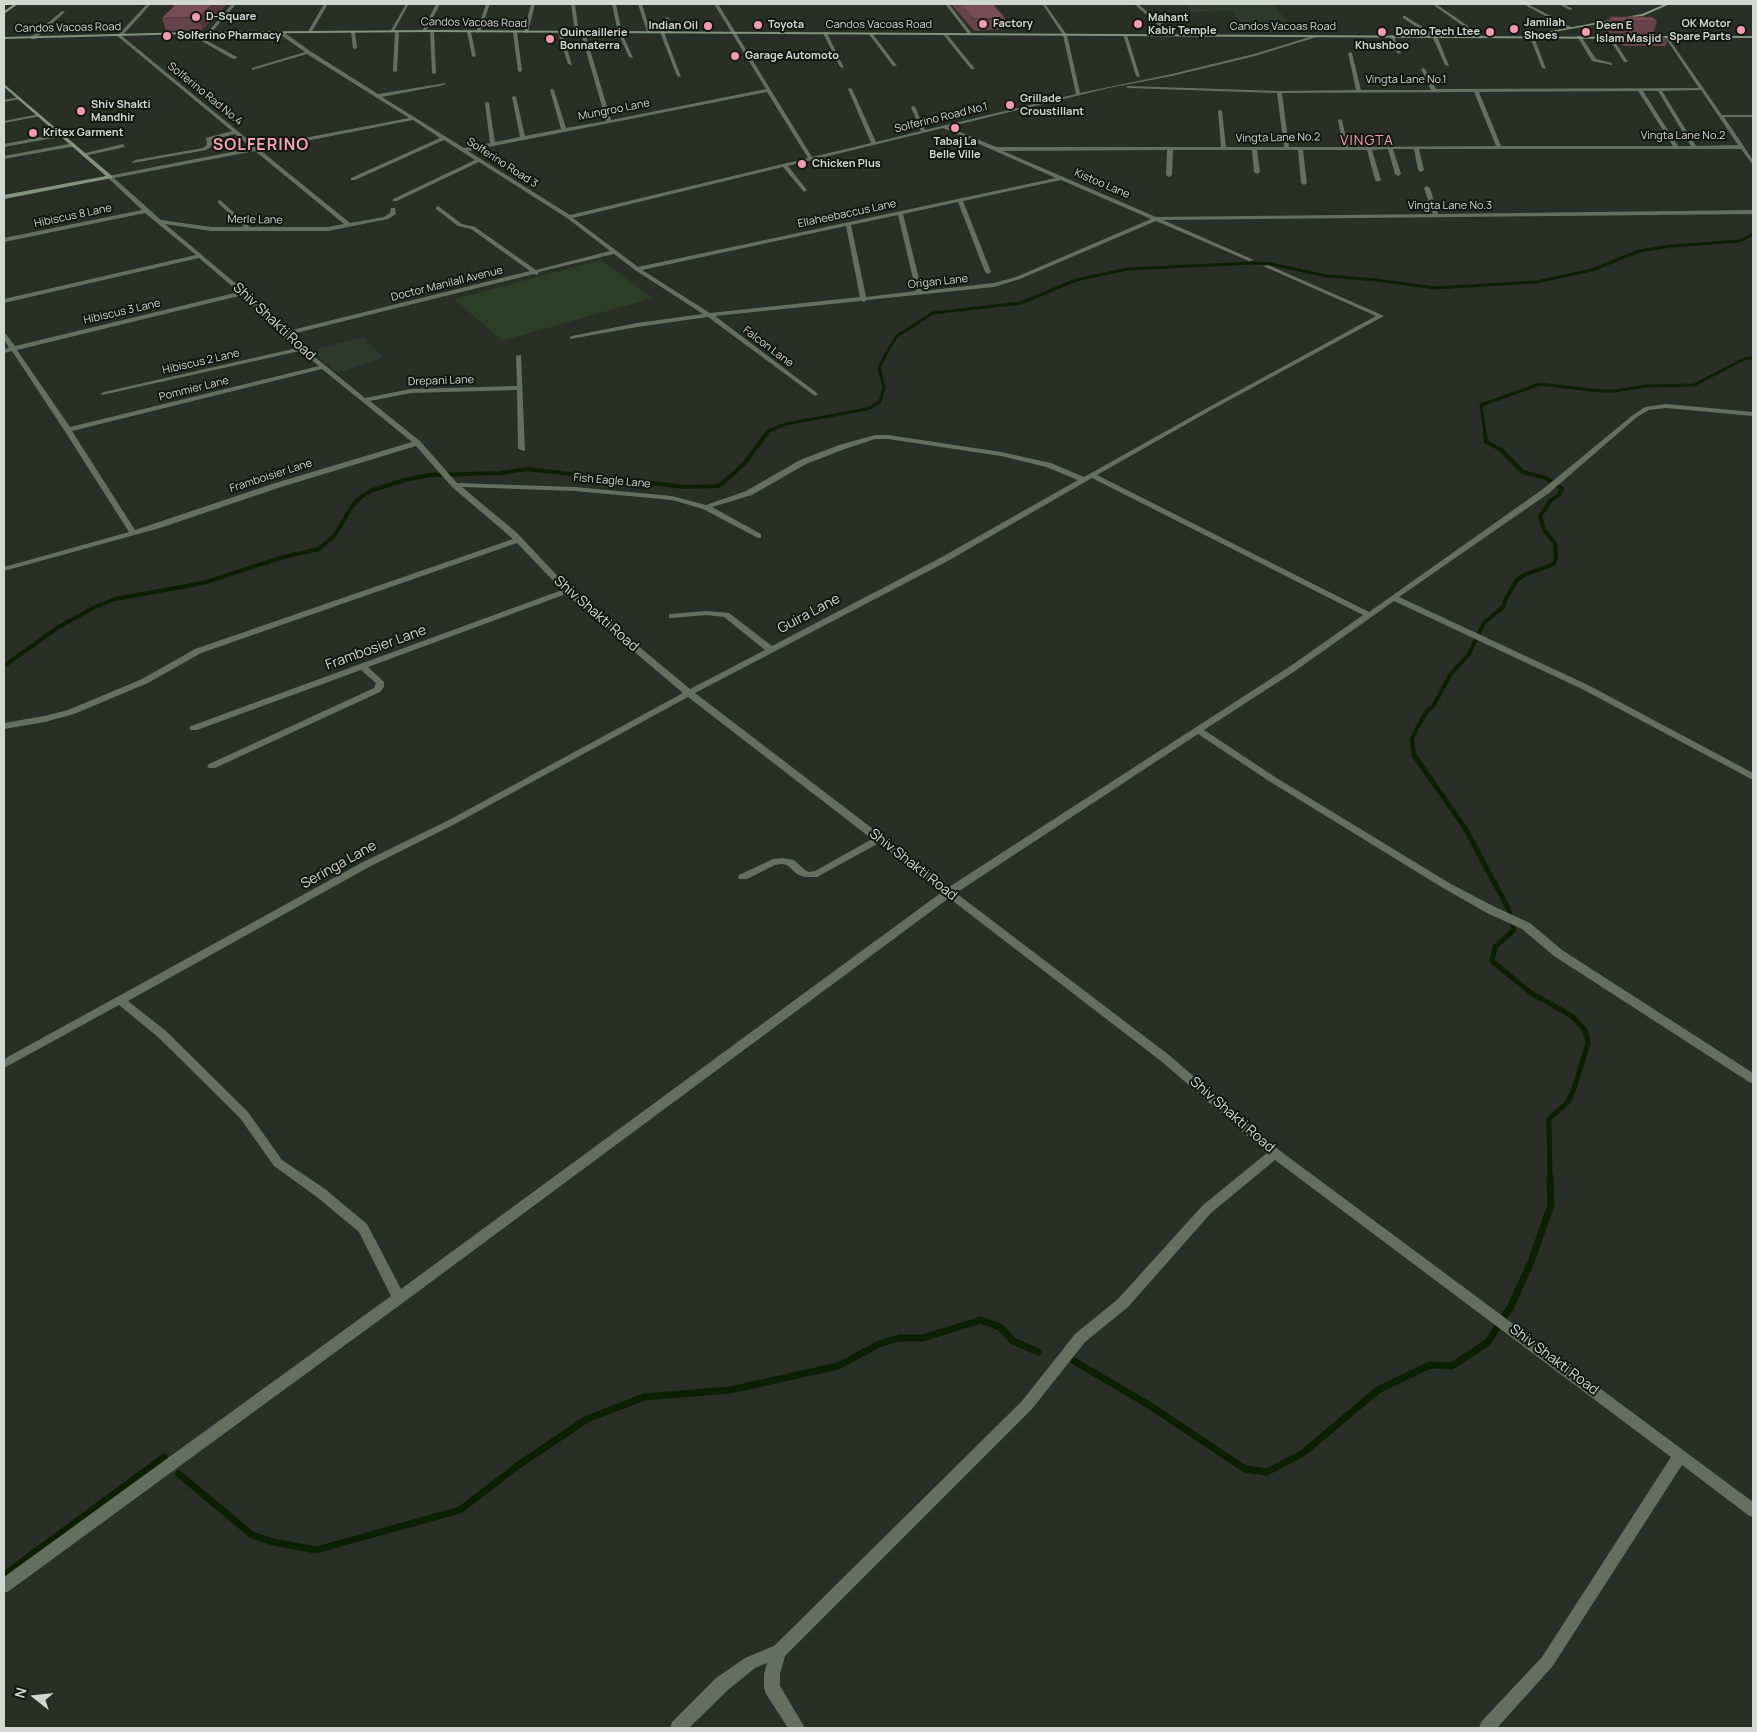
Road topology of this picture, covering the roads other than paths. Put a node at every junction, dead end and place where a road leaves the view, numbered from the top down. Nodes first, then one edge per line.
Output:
1 (16, 4) edge
2 (234, 4) edge
3 (326, 4) edge
4 (438, 4) edge
5 (488, 4) edge
6 (532, 4) edge
7 (573, 4) edge
8 (614, 4) edge
9 (640, 4) edge
10 (716, 4) edge
11 (947, 4) edge
12 (1136, 4) edge
13 (1434, 4) edge
14 (1525, 4) edge
15 (1560, 4) edge
16 (1668, 4) edge
17 (148, 5) dead end
18 (406, 5) dead end
19 (1046, 5) dead end
20 (1570, 9) dead end
21 (63, 12) dead end
22 (4, 13) edge
23 (1404, 17) dead end
24 (667, 18) dead end
25 (1572, 28) junction
26 (394, 31) junction
27 (424, 31) junction
28 (432, 31) junction
29 (280, 32) junction
30 (309, 32) junction
31 (353, 32) junction
32 (469, 32) junction
33 (478, 32) junction
34 (514, 32) junction
35 (526, 32) junction
36 (620, 32) junction
37 (649, 32) junction
38 (662, 32) junction
39 (670, 32) junction
40 (733, 32) junction
41 (191, 33) junction
42 (208, 33) junction
43 (560, 33) junction
44 (580, 33) junction
45 (825, 33) junction
46 (870, 34) junction
47 (944, 34) junction
48 (971, 34) junction
49 (120, 35) junction
50 (1065, 35) junction
51 (1125, 35) junction
52 (1172, 35) junction
53 (1318, 36) junction
54 (1392, 36) junction
55 (1515, 36) junction
56 (1435, 37) junction
57 (1482, 37) junction
58 (1532, 37) junction
59 (1579, 37) junction
60 (1753, 37) edge
61 (4, 38) edge
62 (33, 38) junction
63 (1610, 38) junction
64 (1637, 38) edge
65 (1647, 38) edge
66 (1667, 38) junction
67 (355, 48) dead end
68 (308, 52) junction
69 (1350, 53) dead end
70 (1399, 53) dead end
71 (474, 56) dead end
72 (631, 57) dead end
73 (235, 58) dead end
74 (1626, 61) dead end
75 (570, 64) dead end
76 (1610, 64) dead end
77 (895, 65) dead end
78 (1448, 65) dead end
79 (842, 67) dead end
80 (972, 68) dead end
81 (1544, 68) dead end
82 (254, 69) dead end
83 (1423, 69) dead end
84 (395, 71) dead end
85 (520, 71) dead end
86 (434, 73) dead end
87 (679, 76) dead end
88 (1138, 76) dead end
89 (444, 84) dead end
90 (4, 85) edge
91 (1109, 87) junction
92 (1639, 89) junction
93 (1659, 89) junction
94 (1703, 89) junction
95 (552, 90) dead end
96 (768, 90) junction
97 (850, 90) dead end
98 (1434, 90) junction
99 (1476, 90) junction
100 (1359, 91) junction
101 (1280, 92) junction
102 (1078, 94) junction
103 (377, 96) junction
104 (514, 97) dead end
105 (19, 98) junction
106 (4, 101) edge
107 (487, 103) dead end
108 (914, 107) dead end
109 (1220, 111) dead end
110 (39, 115) junction
111 (1722, 116) junction
112 (1753, 116) edge
113 (413, 119) junction
114 (1340, 120) dead end
115 (4, 122) edge
116 (609, 122) junction
117 (944, 127) junction
118 (564, 130) junction
119 (235, 132) junction
120 (924, 132) junction
121 (62, 134) junction
122 (444, 138) junction
123 (523, 138) junction
124 (493, 144) junction
125 (874, 144) junction
126 (74, 145) junction
127 (4, 146) edge
128 (123, 146) dead end
129 (1676, 146) junction
130 (1694, 146) junction
131 (1300, 147) junction
132 (1416, 147) junction
133 (1499, 147) junction
134 (1742, 147) junction
135 (994, 148) junction
136 (1170, 148) junction
137 (1254, 148) junction
138 (1287, 148) junction
139 (1346, 148) junction
140 (1369, 148) junction
141 (1390, 148) junction
142 (257, 149) junction
143 (1224, 149) junction
144 (464, 150) junction
145 (84, 154) junction
146 (4, 158) edge
147 (811, 159) junction
148 (480, 160) junction
149 (135, 162) dead end
150 (1753, 163) edge
151 (785, 166) junction
152 (1421, 170) dead end
153 (1257, 172) dead end
154 (1398, 174) dead end
155 (1169, 175) dead end
156 (110, 177) junction
157 (1062, 178) junction
158 (352, 180) dead end
159 (1378, 180) dead end
160 (1304, 183) dead end
161 (1427, 188) dead end
162 (804, 190) dead end
163 (4, 197) edge
164 (395, 200) dead end
165 (960, 200) junction
166 (220, 202) dead end
167 (438, 208) dead end
168 (394, 209) dead end
169 (146, 211) junction
170 (900, 212) junction
171 (1753, 212) edge
172 (1436, 216) junction
173 (569, 217) junction
174 (1157, 218) junction
175 (160, 221) junction
176 (848, 224) junction
177 (350, 226) junction
178 (250, 230) junction
179 (4, 240) edge
180 (614, 252) junction
181 (202, 256) junction
182 (1251, 260) dead end
183 (1266, 266) dead end
184 (637, 269) junction
185 (988, 272) dead end
186 (537, 273) junction
187 (244, 293) junction
188 (920, 294) junction
189 (864, 300) junction
190 (4, 301) edge
191 (709, 315) junction
192 (4, 334) edge
193 (284, 334) junction
194 (572, 338) dead end
195 (13, 348) junction
196 (302, 349) junction
197 (4, 351) edge
198 (519, 356) dead end
199 (324, 367) junction
200 (519, 388) junction
201 (104, 394) dead end
202 (815, 394) dead end
203 (364, 400) junction
204 (1753, 414) edge
205 (68, 430) junction
206 (417, 443) junction
207 (522, 449) dead end
208 (1091, 474) junction
209 (1082, 479) junction
210 (453, 482) junction
211 (706, 507) junction
212 (132, 531) junction
213 (758, 536) dead end
214 (518, 540) junction
215 (4, 569) edge
216 (567, 591) junction
217 (1394, 598) junction
218 (1369, 615) junction
219 (672, 616) dead end
220 (771, 650) junction
221 (363, 667) junction
222 (689, 693) junction
223 (4, 726) edge
224 (194, 728) dead end
225 (1198, 731) junction
226 (212, 766) dead end
227 (1753, 777) edge
228 (879, 839) junction
229 (743, 877) dead end
230 (948, 892) junction
231 (120, 1000) junction
232 (4, 1064) edge
233 (1753, 1079) edge
234 (1275, 1153) junction
235 (399, 1298) junction
236 (1680, 1455) junction
237 (1753, 1510) edge
238 (4, 1586) edge
239 (779, 1652) junction
240 (678, 1728) edge
241 (797, 1728) edge
242 (1486, 1728) edge

1 - 22 main road
2 - 42 street
3 - 30 street
4 - 27 street
5 - 33 street
6 - 35 street
7 - 44 street
8 - 36 street
9 - 37 street
10 - 40 street
11 - 48 street
12 - 52 street
13 - 57 street
14 - 25 street
15 - 20 street
16 - 25 main road
17 - 49 street
18 - 26 street
19 - 50 street
21 - 62 street
23 - 56 street
24 - 39 street
25 - 55 main road
26 - 27 main road, Candos Vacoas Road
26 - 31 main road, Candos Vacoas Road
26 - 84 street
27 - 28 main road, Candos Vacoas Road
28 - 32 main road, Candos Vacoas Road
28 - 86 street
29 - 30 main road, Candos Vacoas Road
29 - 42 main road, Candos Vacoas Road
29 - 68 street, Solferino Road 3
30 - 31 main road, Candos Vacoas Road
31 - 67 street
32 - 33 main road, Candos Vacoas Road
32 - 71 street
33 - 34 main road, Candos Vacoas Road
34 - 35 main road, Candos Vacoas Road
34 - 85 street
35 - 43 main road, Candos Vacoas Road
36 - 37 main road, Candos Vacoas Road
36 - 44 main road, Candos Vacoas Road
36 - 72 street
37 - 38 main road, Candos Vacoas Road
38 - 39 main road, Candos Vacoas Road
38 - 87 street
39 - 40 main road, Candos Vacoas Road
40 - 45 main road, Candos Vacoas Road
40 - 96 street
41 - 42 main road, Candos Vacoas Road
41 - 49 main road, Candos Vacoas Road
41 - 73 street
43 - 44 main road, Candos Vacoas Road
43 - 75 street
44 - 116 street
45 - 46 main road, Candos Vacoas Road
45 - 79 street
46 - 47 main road, Candos Vacoas Road
46 - 77 street
47 - 48 main road, Candos Vacoas Road
47 - 80 street
48 - 50 main road, Candos Vacoas Road
49 - 62 main road, Candos Vacoas Road
49 - 119 street, Solferino Rad No.4
50 - 51 main road, Candos Vacoas Road
50 - 102 street
51 - 52 main road, Candos Vacoas Road
51 - 88 street
52 - 53 main road, Candos Vacoas Road
53 - 54 main road, Candos Vacoas Road
53 - 91 street, Solferino Road No.1
54 - 56 main road, Candos Vacoas Road
54 - 70 street
55 - 57 main road, Candos Vacoas Road
55 - 58 main road, Candos Vacoas Road
56 - 57 main road, Candos Vacoas Road
56 - 78 street
58 - 59 main road, Candos Vacoas Road
58 - 81 street
59 - 63 main road, Candos Vacoas Road
59 - 76 street
60 - 66 main road
61 - 62 main road, Candos Vacoas Road
63 - 64 main road, Candos Vacoas Road
63 - 74 street
65 - 66 main road
66 - 94 street
68 - 82 street
68 - 103 street, Solferino Road 3
69 - 100 street
83 - 98 street
89 - 103 street
90 - 105 main road
91 - 101 street, Vingta Lane No.1
91 - 102 street, Solferino Road No.1
92 - 93 street, Vingta Lane No.1
92 - 99 street, Vingta Lane No.1
92 - 129 street
93 - 94 street, Vingta Lane No.1
93 - 130 street
94 - 111 street
95 - 118 street
96 - 116 street, Mungroo Lane
96 - 147 street
97 - 125 street
98 - 99 street, Vingta Lane No.1
98 - 100 street, Vingta Lane No.1
99 - 133 street
100 - 101 street, Vingta Lane No.1
101 - 138 street
102 - 117 street, Solferino Road No.1
103 - 113 street, Solferino Road 3
104 - 123 street
105 - 106 street
105 - 110 main road
107 - 124 street
108 - 120 street
109 - 143 street
110 - 115 street
110 - 121 main road
111 - 112 street
111 - 134 street
113 - 122 street, Solferino Road 3
113 - 142 street
114 - 139 street
116 - 118 street, Mungroo Lane
117 - 120 street, Solferino Road No.1
117 - 135 street, Kistoo Lane
118 - 123 street, Mungroo Lane
119 - 142 street, Solferino Rad No.4
119 - 149 street
120 - 125 street, Solferino Road No.1
121 - 126 main road
121 - 127 street
122 - 144 street, Solferino Road 3
122 - 158 street
123 - 124 street, Mungroo Lane
124 - 144 street, Mungroo Lane
125 - 147 street, Solferino Road No.1
126 - 145 main road
126 - 146 street
128 - 145 street
129 - 130 street, Vingta Lane No.2
129 - 133 street, Vingta Lane No.2
130 - 134 street, Vingta Lane No.2
131 - 138 street, Vingta Lane No.2
131 - 139 street, Vingta Lane No.2
131 - 160 street
132 - 133 street, Vingta Lane No.2
132 - 141 street, Vingta Lane No.2
132 - 152 street
134 - 150 street
135 - 136 street, Vingta Lane No.2
135 - 157 street, Kistoo Lane
136 - 143 street, Vingta Lane No.2
136 - 155 street
137 - 138 street, Vingta Lane No.2
137 - 143 street, Vingta Lane No.2
137 - 153 street
139 - 140 street, Vingta Lane No.2
140 - 141 street, Vingta Lane No.2
140 - 159 street
141 - 154 street
142 - 156 street
142 - 177 street, Solferino Rad No.4
144 - 148 street, Solferino Road 3
145 - 156 main road
147 - 151 street, Solferino Road No.1
148 - 164 street
148 - 173 street, Solferino Road 3
151 - 162 street
151 - 173 street, Solferino Road No.1
156 - 163 main road
156 - 169 street, Shiv Shakti Road
157 - 165 street, Ellaheebaccus Lane
157 - 174 street, Kistoo Lane
161 - 172 street
165 - 170 street, Ellaheebaccus Lane
165 - 185 street
166 - 178 street
167 - 186 street
168 - 177 street, Merle Lane
169 - 175 street, Shiv Shakti Road
169 - 179 street, Hibiscus 8 Lane
170 - 176 street, Ellaheebaccus Lane
170 - 188 street
171 - 172 street, Vingta Lane No.3
172 - 174 street, Vingta Lane No.3
173 - 180 street, Solferino Road 3
174 - 182 street, Kistoo Lane
174 - 188 street, Origan Lane
175 - 178 street, Merle Lane
175 - 181 street, Shiv Shakti Road
176 - 184 street, Ellaheebaccus Lane
176 - 189 street
177 - 178 street, Merle Lane
180 - 184 street, Solferino Road 3
180 - 186 street, Doctor Manilall Avenue
181 - 187 street, Shiv Shakti Road
181 - 190 street
183 - 208 street, Guira Lane
184 - 191 street, Solferino Road 3
186 - 193 street, Doctor Manilall Avenue
187 - 193 street, Shiv Shakti Road
187 - 195 street, Hibiscus 3 Lane
188 - 189 street, Origan Lane
189 - 191 street, Origan Lane
191 - 194 street, Origan Lane
191 - 202 street, Falcon Lane
192 - 195 street
193 - 196 street, Shiv Shakti Road
195 - 197 street, Hibiscus 3 Lane
195 - 205 street
196 - 199 street, Shiv Shakti Road
196 - 201 street, Hibiscus 2 Lane
198 - 200 street
199 - 203 street, Shiv Shakti Road
199 - 205 street, Pommier Lane
200 - 203 street, Drepani Lane
200 - 207 street
203 - 206 street, Shiv Shakti Road
204 - 217 street
205 - 212 street
206 - 210 street, Shiv Shakti Road
206 - 212 street, Framboisier Lane
208 - 209 street, Guira Lane
208 - 218 street
209 - 211 street
209 - 220 street, Guira Lane
210 - 211 street, Fish Eagle Lane
210 - 214 street, Shiv Shakti Road
211 - 213 street, Fish Eagle Lane
212 - 215 street, Framboisier Lane
214 - 216 street, Shiv Shakti Road
214 - 223 street
216 - 221 street, Frambosier Lane
216 - 222 street, Shiv Shakti Road
217 - 218 street
217 - 227 street
218 - 225 street
219 - 220 street
220 - 222 street, Guira Lane
221 - 224 street, Frambosier Lane
221 - 226 street
222 - 228 street, Shiv Shakti Road
222 - 231 street, Seringa Lane
225 - 230 street
225 - 233 street
228 - 229 street
228 - 230 street, Shiv Shakti Road
230 - 234 street, Shiv Shakti Road
230 - 235 street
231 - 232 street, Seringa Lane
231 - 235 street
234 - 236 street, Shiv Shakti Road
234 - 239 street
235 - 238 street
236 - 237 street, Shiv Shakti Road
236 - 242 street
239 - 240 street
239 - 241 street

